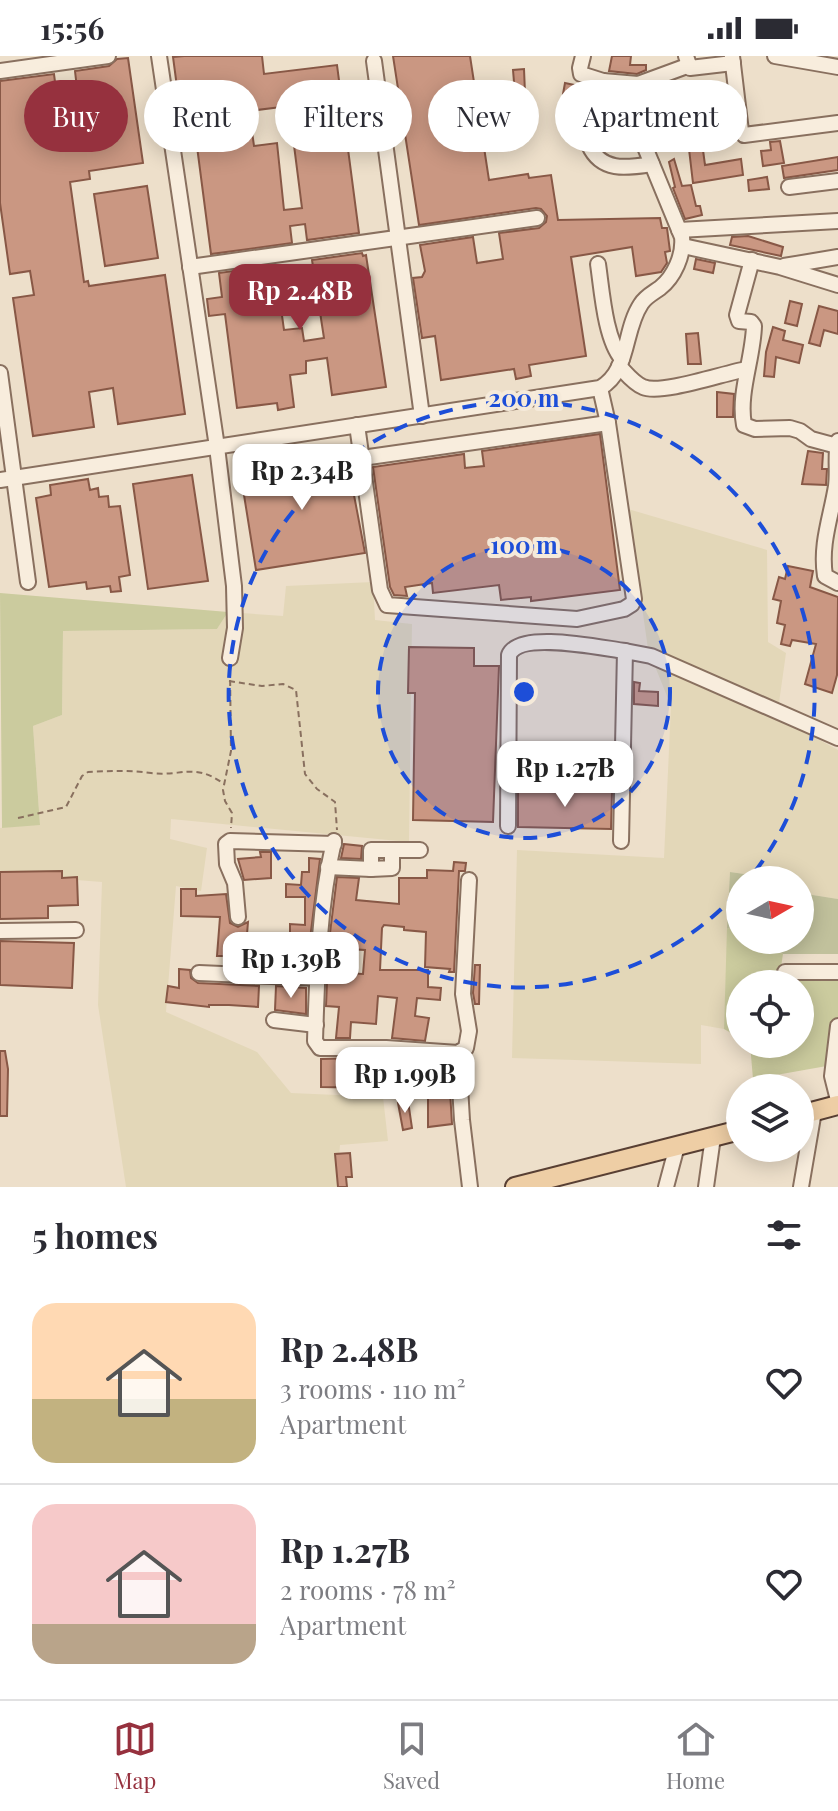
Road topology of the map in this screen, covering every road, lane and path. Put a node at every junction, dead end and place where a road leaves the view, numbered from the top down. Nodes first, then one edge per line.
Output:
1 (108, 56) edge
2 (159, 56) edge
3 (583, 56) edge
4 (775, 56) edge
5 (732, 60) edge
6 (374, 61) dead end
7 (686, 61) edge
8 (838, 67) edge
9 (0, 71) edge
10 (600, 80) edge
11 (646, 80) edge
12 (838, 123) edge
13 (593, 152) edge
14 (647, 152) edge
15 (652, 164) junction
16 (838, 181) edge
17 (789, 187) dead end
18 (537, 218) dead end
19 (838, 221) edge
20 (679, 230) junction
21 (397, 238) junction
22 (683, 246) junction
23 (838, 257) edge
24 (752, 260) junction
25 (598, 264) dead end
26 (190, 267) junction
27 (780, 267) junction
28 (838, 285) edge
29 (621, 362) junction
30 (747, 369) junction
31 (0, 373) edge
32 (600, 388) junction
33 (422, 416) junction
34 (608, 423) junction
35 (357, 425) junction
36 (5, 439) edge
37 (837, 443) edge
38 (217, 447) junction
39 (362, 458) junction
40 (16, 477) junction
41 (0, 480) edge
42 (28, 582) dead end
43 (838, 583) edge
44 (625, 651) junction
45 (230, 658) joint
46 (229, 681) junction
47 (838, 738) edge
48 (224, 784) junction
49 (18, 818) dead end
50 (508, 826) dead end
51 (230, 841) junction
52 (621, 841) dead end
53 (334, 842) junction
54 (420, 850) dead end
55 (328, 867) junction
56 (469, 880) dead end
57 (238, 917) dead end
58 (76, 930) dead end
59 (0, 931) edge
60 (814, 972) edge
61 (838, 972) edge
62 (199, 973) dead end
63 (318, 978) junction
64 (274, 1020) dead end
65 (316, 1025) junction
66 (838, 1026) edge
67 (458, 1053) junction
68 (838, 1102) edge
69 (814, 1111) edge
70 (726, 1134) edge
71 (713, 1137) junction
72 (677, 1146) junction
73 (803, 1162) edge
74 (470, 1187) edge
75 (515, 1187) edge
76 (666, 1187) edge
77 (706, 1187) edge
78 (801, 1187) edge

1 - 9 street
2 - 26 street
3 - 10 street
4 - 8 street
5 - 7 street
5 - 12 street
6 - 21 street
7 - 11 street
13 - 15 street
14 - 15 street
15 - 20 street
16 - 17 street
18 - 21 street
19 - 20 street
20 - 22 street
21 - 26 street
21 - 33 street
22 - 24 street
22 - 29 street
23 - 27 street
24 - 27 street
24 - 30 street
25 - 29 street
26 - 38 street
27 - 28 street
29 - 30 street
29 - 32 street
30 - 37 street
31 - 36 street
32 - 33 street
32 - 34 street
33 - 35 street
34 - 39 street
34 - 39 street
35 - 38 street
35 - 39 street
36 - 40 street
37 - 43 street
38 - 40 street
38 - 45 street
40 - 41 street
40 - 42 street
44 - 47 street
44 - 50 street
44 - 52 street
45 - 46 path
46 - 48 path
46 - 53 path
48 - 49 path
48 - 51 path
51 - 53 street
51 - 57 street
53 - 55 street
54 - 55 street
55 - 63 street
56 - 67 street
58 - 59 street
60 - 61 street
62 - 63 street
63 - 65 street
64 - 65 street
65 - 67 street
66 - 68 street
67 - 74 street
68 - 69 main road
70 - 71 main road
71 - 72 main road
71 - 77 street
72 - 75 main road
72 - 76 street
73 - 78 street

